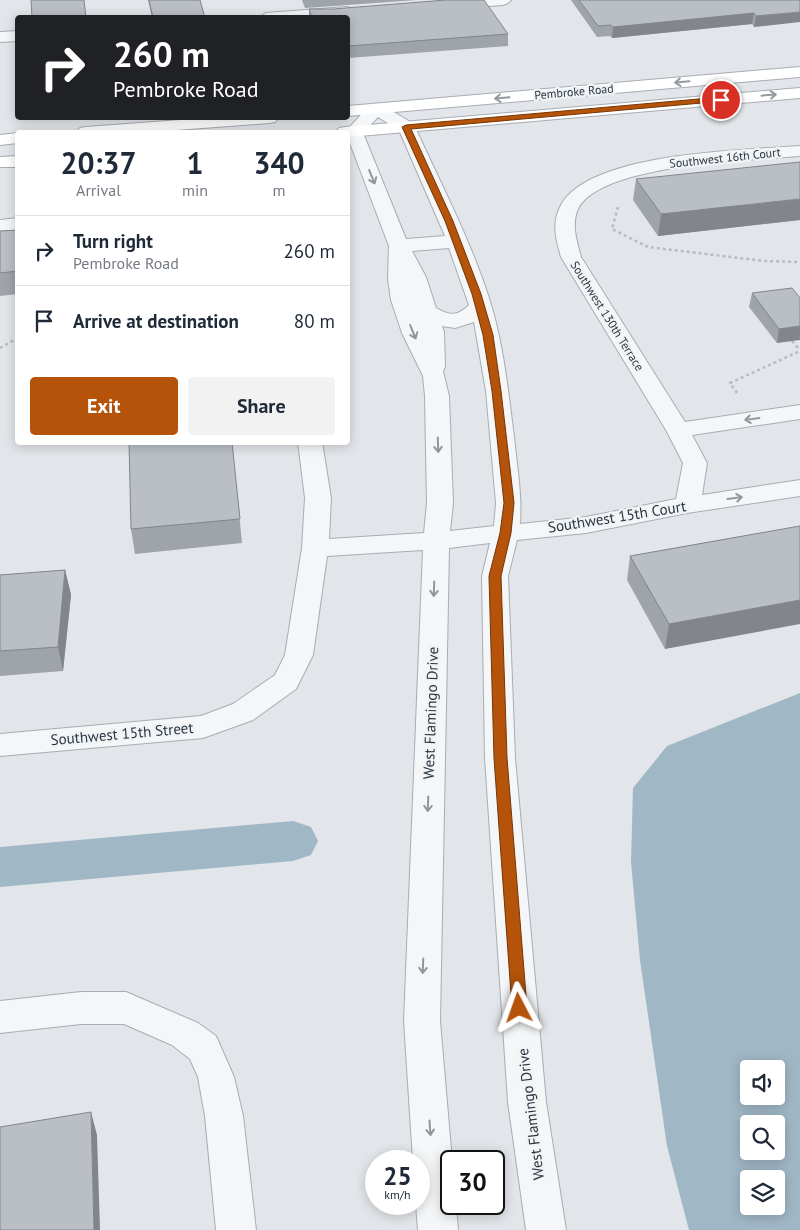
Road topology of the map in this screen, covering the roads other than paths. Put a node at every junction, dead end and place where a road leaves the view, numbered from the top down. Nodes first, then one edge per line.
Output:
1 (268, 0) edge
2 (503, 0) edge
3 (436, 5) edge
4 (360, 11) edge
5 (272, 15) edge
6 (302, 15) edge
7 (15, 36) edge
8 (0, 37) edge
9 (800, 72) edge
10 (800, 93) edge
11 (376, 109) junction
12 (350, 111) edge
13 (243, 120) edge
14 (406, 127) junction
15 (112, 130) edge
16 (350, 131) edge
17 (350, 132) edge
18 (350, 134) edge
19 (15, 138) edge
20 (0, 140) edge
21 (800, 151) edge
22 (15, 161) edge
23 (0, 162) edge
24 (650, 166) joint
25 (15, 224) edge
26 (0, 226) edge
27 (456, 241) junction
28 (399, 246) junction
29 (480, 307) junction
30 (427, 312) junction
31 (434, 376) junction
32 (800, 412) edge
33 (678, 430) junction
34 (310, 445) edge
35 (800, 488) edge
36 (687, 505) junction
37 (506, 533) junction
38 (436, 540) junction
39 (315, 548) junction
40 (0, 745) edge
41 (0, 1017) edge
42 (236, 1230) edge
43 (438, 1230) edge
44 (546, 1230) edge

1 - 5 street
2 - 3 street
4 - 6 street
7 - 8 street
9 -> 11 main road, Pembroke Road
14 -> 10 main road, Pembroke Road
11 - 12 main road, Pembroke Road
11 - 14 street
11 - 16 street
13 - 15 main road
14 - 17 main road, Pembroke Road
14 - 27 street, West Flamingo Drive
18 -> 28 street, West Flamingo Drive
19 - 20 main road
21 - 24 street, Southwest 16th Court
22 - 23 main road
24 - 33 street, Southwest 130th Terrace
25 - 26 street
27 - 28 street
27 - 29 street, West Flamingo Drive
28 - 30 street, West Flamingo Drive
28 -> 31 street, West Flamingo Drive
29 - 30 street
29 - 37 street, West Flamingo Drive
30 - 31 street, West Flamingo Drive
31 -> 38 street, West Flamingo Drive
32 -> 33 street
33 - 36 street, Southwest 130th Terrace
34 - 39 street, Southwest 15th Street
36 -> 35 street, Southwest 15th Court
36 - 37 street, Southwest 15th Court
37 - 38 street, Southwest 15th Court
37 - 44 street, West Flamingo Drive
38 - 39 street, Southwest 15th Court
38 -> 43 street, West Flamingo Drive
39 - 40 street, Southwest 15th Street
41 - 42 street

